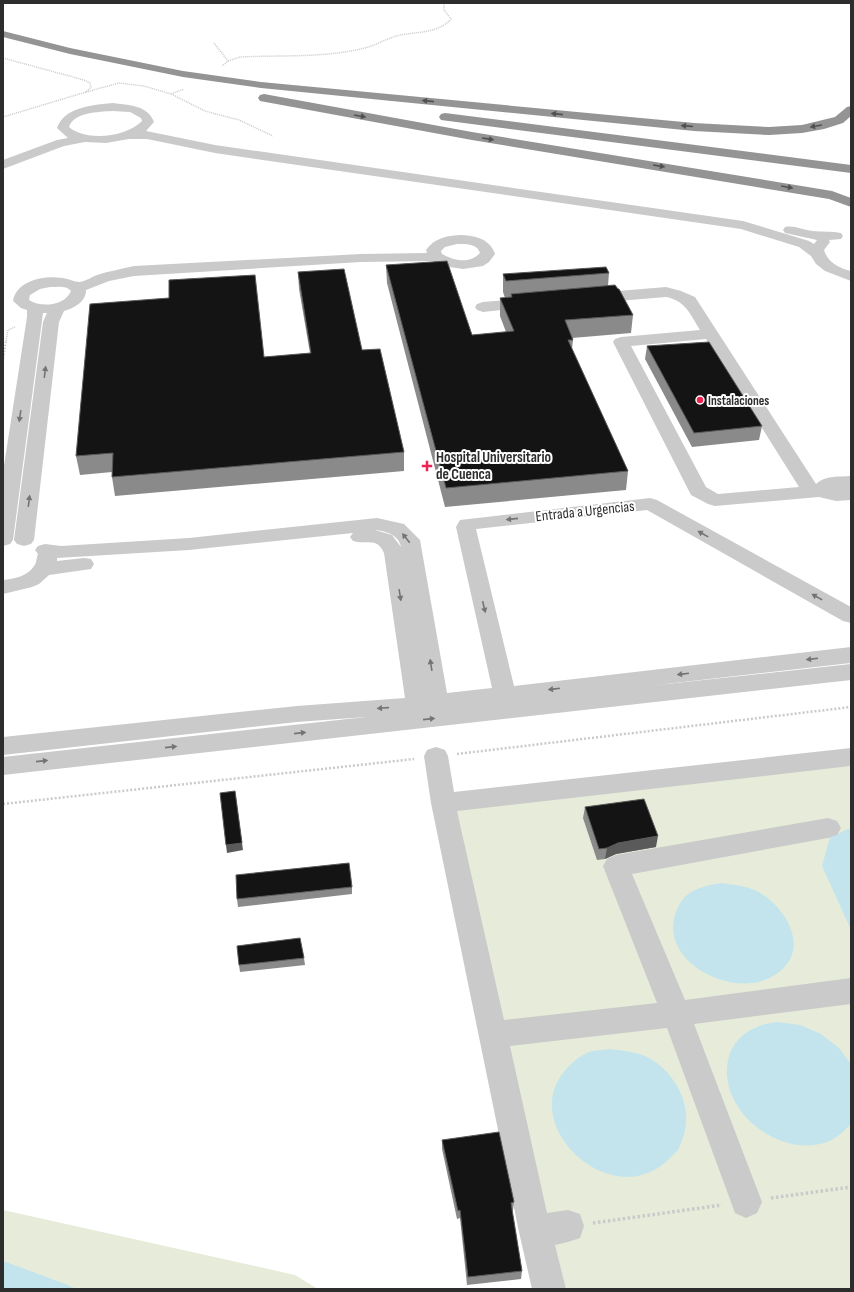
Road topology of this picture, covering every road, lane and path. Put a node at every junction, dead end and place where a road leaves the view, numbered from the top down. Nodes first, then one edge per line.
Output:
1 (444, 3) edge
2 (3, 34) edge
3 (214, 43) dead end
4 (70, 51) junction
5 (88, 56) junction
6 (3, 58) edge
7 (228, 61) junction
8 (118, 62) junction
9 (219, 68) dead end
10 (185, 89) dead end
11 (86, 92) junction
12 (171, 94) junction
13 (851, 110) edge
14 (3, 117) edge
15 (148, 120) junction
16 (64, 128) junction
17 (129, 135) junction
18 (273, 136) dead end
19 (86, 138) junction
20 (3, 158) edge
21 (3, 165) edge
22 (851, 169) edge
23 (851, 203) edge
24 (851, 234) edge
25 (836, 236) junction
26 (817, 253) junction
27 (436, 257) dead end
28 (851, 276) edge
29 (77, 288) junction
30 (579, 299) edge
31 (547, 302) edge
32 (483, 307) dead end
33 (57, 308) junction
34 (35, 309) junction
35 (711, 334) junction
36 (851, 482) edge
37 (816, 492) junction
38 (851, 494) edge
39 (3, 540) edge
40 (24, 540) junction
41 (45, 559) junction
42 (3, 587) edge
43 (851, 616) edge
44 (851, 655) edge
45 (851, 672) edge
46 (505, 695) junction
47 (428, 704) junction
48 (3, 746) edge
49 (436, 756) dead end
50 (851, 758) edge
51 (3, 766) edge
52 (443, 803) junction
53 (828, 828) dead end
54 (851, 991) edge
55 (676, 1014) junction
56 (493, 1035) junction
57 (851, 1187) edge
58 (746, 1202) junction
59 (568, 1226) joint
60 (535, 1232) junction
61 (549, 1289) edge

1 - 7 path
2 - 4 highway
3 - 7 path
4 - 5 highway
4 - 8 highway
5 - 8 highway
5 - 22 highway
6 - 11 path
7 - 9 path
13 -> 8 highway
8 -> 23 highway
10 - 12 path
11 - 12 path
11 - 14 path
12 - 18 path
15 - 16 street
15 - 17 street
15 - 25 street
16 - 19 street
16 - 20 street
17 - 19 street
17 - 26 street
19 - 21 street
24 - 25 street
25 - 26 street
26 - 28 street
27 - 29 street
29 - 33 street
29 - 34 street
30 - 35 street
31 - 32 street
33 - 34 street
40 -> 33 street
34 -> 39 street
35 - 37 street
35 - 37 street
36 - 37 street
37 - 38 street
39 - 40 street
40 - 41 street
41 - 42 street
41 - 47 street
43 -> 46 street, Entrada a Urgencias
44 -> 46 street
51 -> 45 street
46 - 47 street
47 -> 48 street
49 - 52 street
50 - 52 street
52 - 56 street
53 - 55 street
54 - 55 street
55 - 56 street
55 - 58 street
56 - 60 street
57 - 58 path
58 - 59 path
59 - 60 street
60 - 61 street

